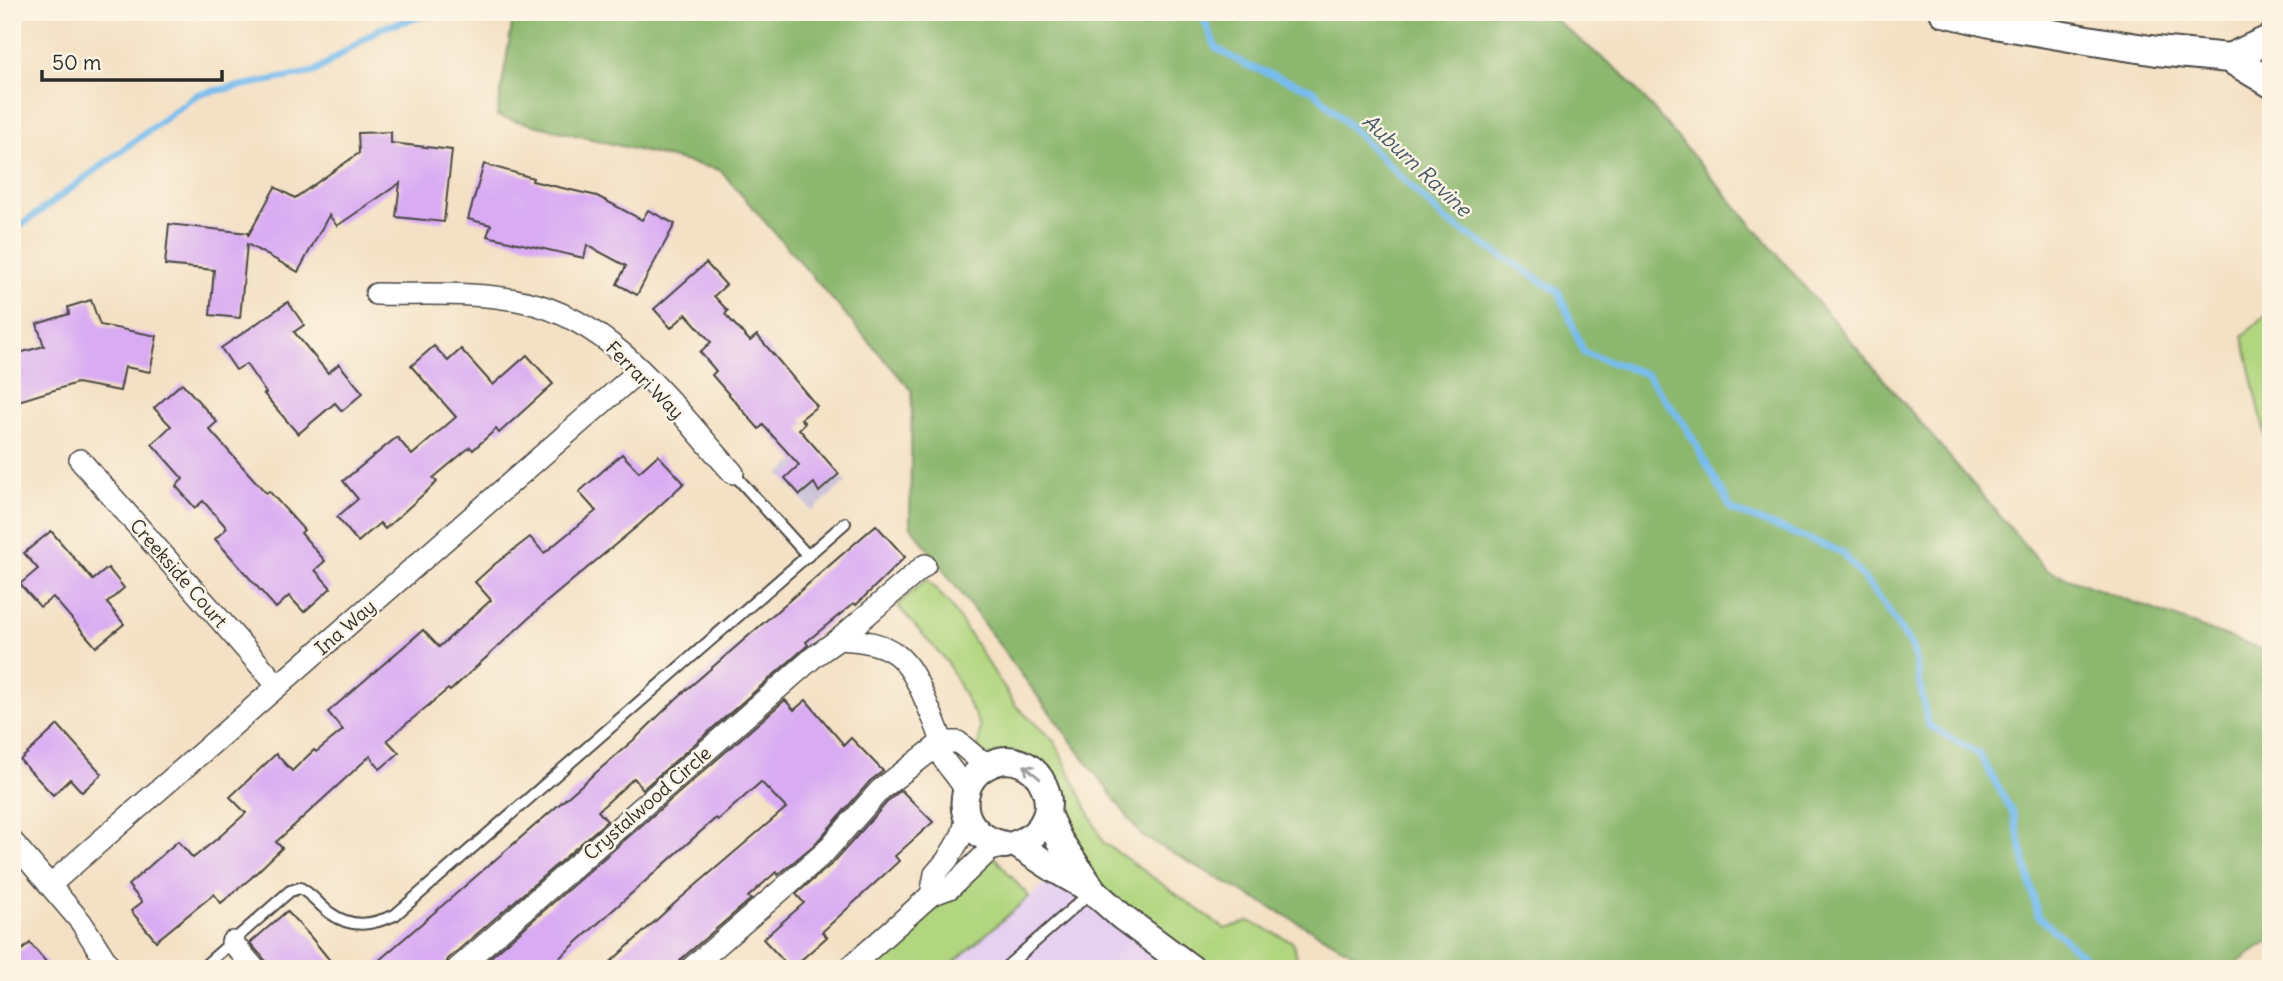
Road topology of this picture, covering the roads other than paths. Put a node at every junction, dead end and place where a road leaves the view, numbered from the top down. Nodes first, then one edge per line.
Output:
1 (1944, 12) edge
2 (2271, 39) edge
3 (2229, 58) junction
4 (2271, 83) edge
5 (376, 294) dead end
6 (640, 370) junction
7 (80, 460) dead end
8 (733, 473) joint
9 (845, 523) dead end
10 (808, 556) junction
11 (925, 565) dead end
12 (839, 639) junction
13 (278, 686) junction
14 (942, 742) junction
15 (989, 764) junction
16 (967, 805) junction
17 (1047, 814) junction
18 (12, 841) edge
19 (1010, 844) junction
20 (50, 885) junction
21 (1093, 891) junction
22 (931, 895) junction
23 (232, 942) junction
24 (111, 969) edge
25 (201, 969) edge
26 (255, 969) edge
27 (457, 969) edge
28 (690, 969) edge
29 (848, 969) edge
30 (1004, 969) edge
31 (1192, 969) edge

1 - 3 main road
2 - 3 main road
3 - 4 main road
5 - 6 street, Ferrari Way
6 - 8 street, Ferrari Way
6 - 13 street, Ina Way
7 - 13 street, Creekside Court
8 - 10 lane
9 - 10 lane
10 - 23 lane
11 - 12 street, Crystalwood Circle
12 - 14 street
12 - 27 street, Crystalwood Circle
13 - 20 street, Ina Way
14 - 15 street
14 - 16 street
14 - 28 street
15 - 16 street
17 -> 15 street
16 - 19 street
16 - 22 street
17 - 19 street
17 - 21 street
18 - 20 street
19 - 21 street
19 - 22 street
20 - 24 street
21 - 30 lane
21 - 31 street
22 - 29 street
23 - 25 lane
23 - 26 street

